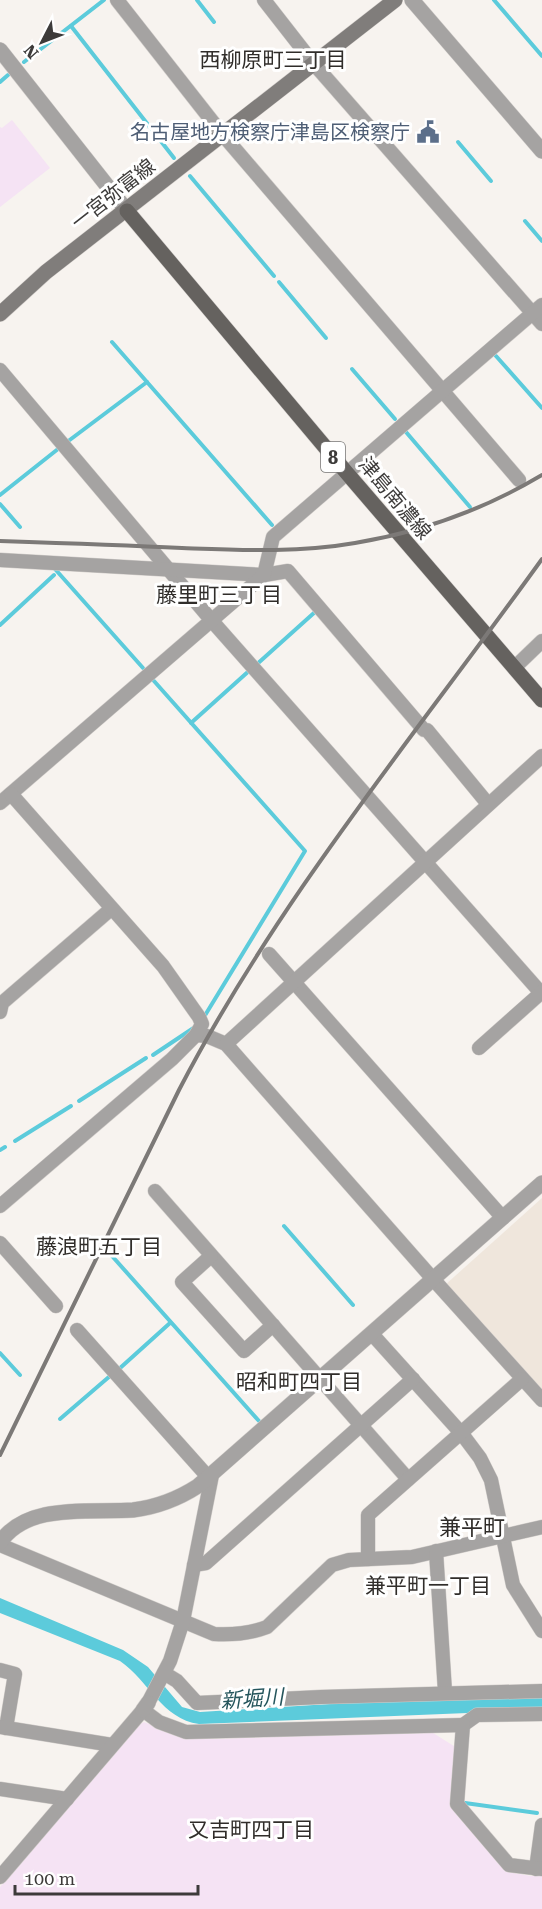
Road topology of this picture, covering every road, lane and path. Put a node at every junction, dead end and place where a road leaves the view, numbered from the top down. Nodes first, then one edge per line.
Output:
1 (117, 0) edge
2 (264, 0) edge
3 (396, 0) edge
4 (412, 0) edge
5 (0, 50) edge
6 (314, 64) junction
7 (223, 135) junction
8 (542, 151) edge
9 (127, 211) junction
10 (537, 309) edge
11 (0, 314) edge
12 (542, 324) edge
13 (0, 370) edge
14 (443, 391) junction
15 (346, 472) junction
16 (519, 480) dead end
17 (0, 560) edge
18 (167, 568) junction
19 (264, 574) junction
20 (212, 621) junction
21 (542, 641) edge
22 (514, 668) junction
23 (542, 700) edge
24 (542, 756) edge
25 (11, 794) junction
26 (0, 803) edge
27 (488, 804) junction
28 (425, 861) junction
29 (111, 909) junction
30 (269, 954) dead end
31 (294, 981) junction
32 (542, 993) edge
33 (1, 1005) edge
34 (196, 1035) junction
35 (226, 1044) junction
36 (479, 1048) dead end
37 (542, 1183) edge
38 (155, 1191) dead end
39 (0, 1206) edge
40 (503, 1218) junction
41 (0, 1243) edge
42 (211, 1256) junction
43 (433, 1279) junction
44 (56, 1306) dead end
45 (273, 1325) junction
46 (77, 1330) dead end
47 (372, 1334) junction
48 (320, 1379) junction
49 (412, 1379) junction
50 (522, 1379) junction
51 (542, 1400) edge
52 (361, 1425) junction
53 (462, 1434) junction
54 (210, 1477) junction
55 (408, 1479) junction
56 (542, 1527) edge
57 (503, 1536) junction
58 (0, 1544) edge
59 (436, 1551) junction
60 (368, 1559) junction
61 (194, 1565) junction
62 (183, 1621) junction
63 (542, 1631) edge
64 (0, 1671) edge
65 (163, 1676) junction
66 (542, 1691) edge
67 (445, 1692) junction
68 (146, 1707) junction
69 (542, 1714) edge
70 (463, 1725) junction
71 (3, 1728) edge
72 (112, 1745) junction
73 (0, 1789) edge
74 (67, 1799) junction
75 (542, 1825) edge
76 (539, 1869) edge
77 (0, 1877) edge

1 - 7 street
2 - 6 street
3 - 6 main road, 一宮弥富線
4 - 8 street
5 - 9 street
6 - 7 main road, 一宮弥富線
6 - 10 street
7 - 9 main road, 一宮弥富線
7 - 14 street
9 - 11 main road, 一宮弥富線
9 - 15 main road, 津島南濃線 / 8
10 - 12 street
10 - 14 street
13 - 18 street
14 - 15 street
14 - 16 street
15 - 19 street
15 - 22 main road, 津島南濃線 / 8
17 - 18 street
18 - 19 street
18 - 20 street
19 - 20 street
19 - 27 street
20 - 25 street
20 - 28 street
21 - 22 street
22 - 23 main road, 津島南濃線 / 8
24 - 27 street
25 - 26 street
25 - 29 street
27 - 28 street
28 - 31 street
28 - 32 street
29 - 33 street
29 - 34 street
30 - 31 street
31 - 35 street
31 - 40 street
32 - 36 street
34 - 35 street
34 - 39 street
35 - 43 street
37 - 40 street
38 - 42 street
40 - 43 street
41 - 44 street
42 - 45 street
42 - 45 street
43 - 47 street
43 - 50 street
45 - 48 street
46 - 54 street
47 - 48 street
47 - 49 street
48 - 52 street
48 - 54 street
49 - 52 street
49 - 53 street
50 - 51 street
50 - 53 street
52 - 55 street
52 - 61 street
53 - 55 street
53 - 57 street
54 - 58 street
54 - 61 street
55 - 60 street
56 - 57 street
57 - 59 street
57 - 63 street
58 - 62 street
59 - 60 street
59 - 67 street
60 - 62 street
61 - 62 street
62 - 65 street
64 - 71 street
65 - 67 street
65 - 68 street
66 - 67 street
68 - 70 street
68 - 72 street
69 - 70 street
70 - 76 street
71 - 72 street
72 - 74 street
73 - 74 street
74 - 77 street
75 - 76 street

